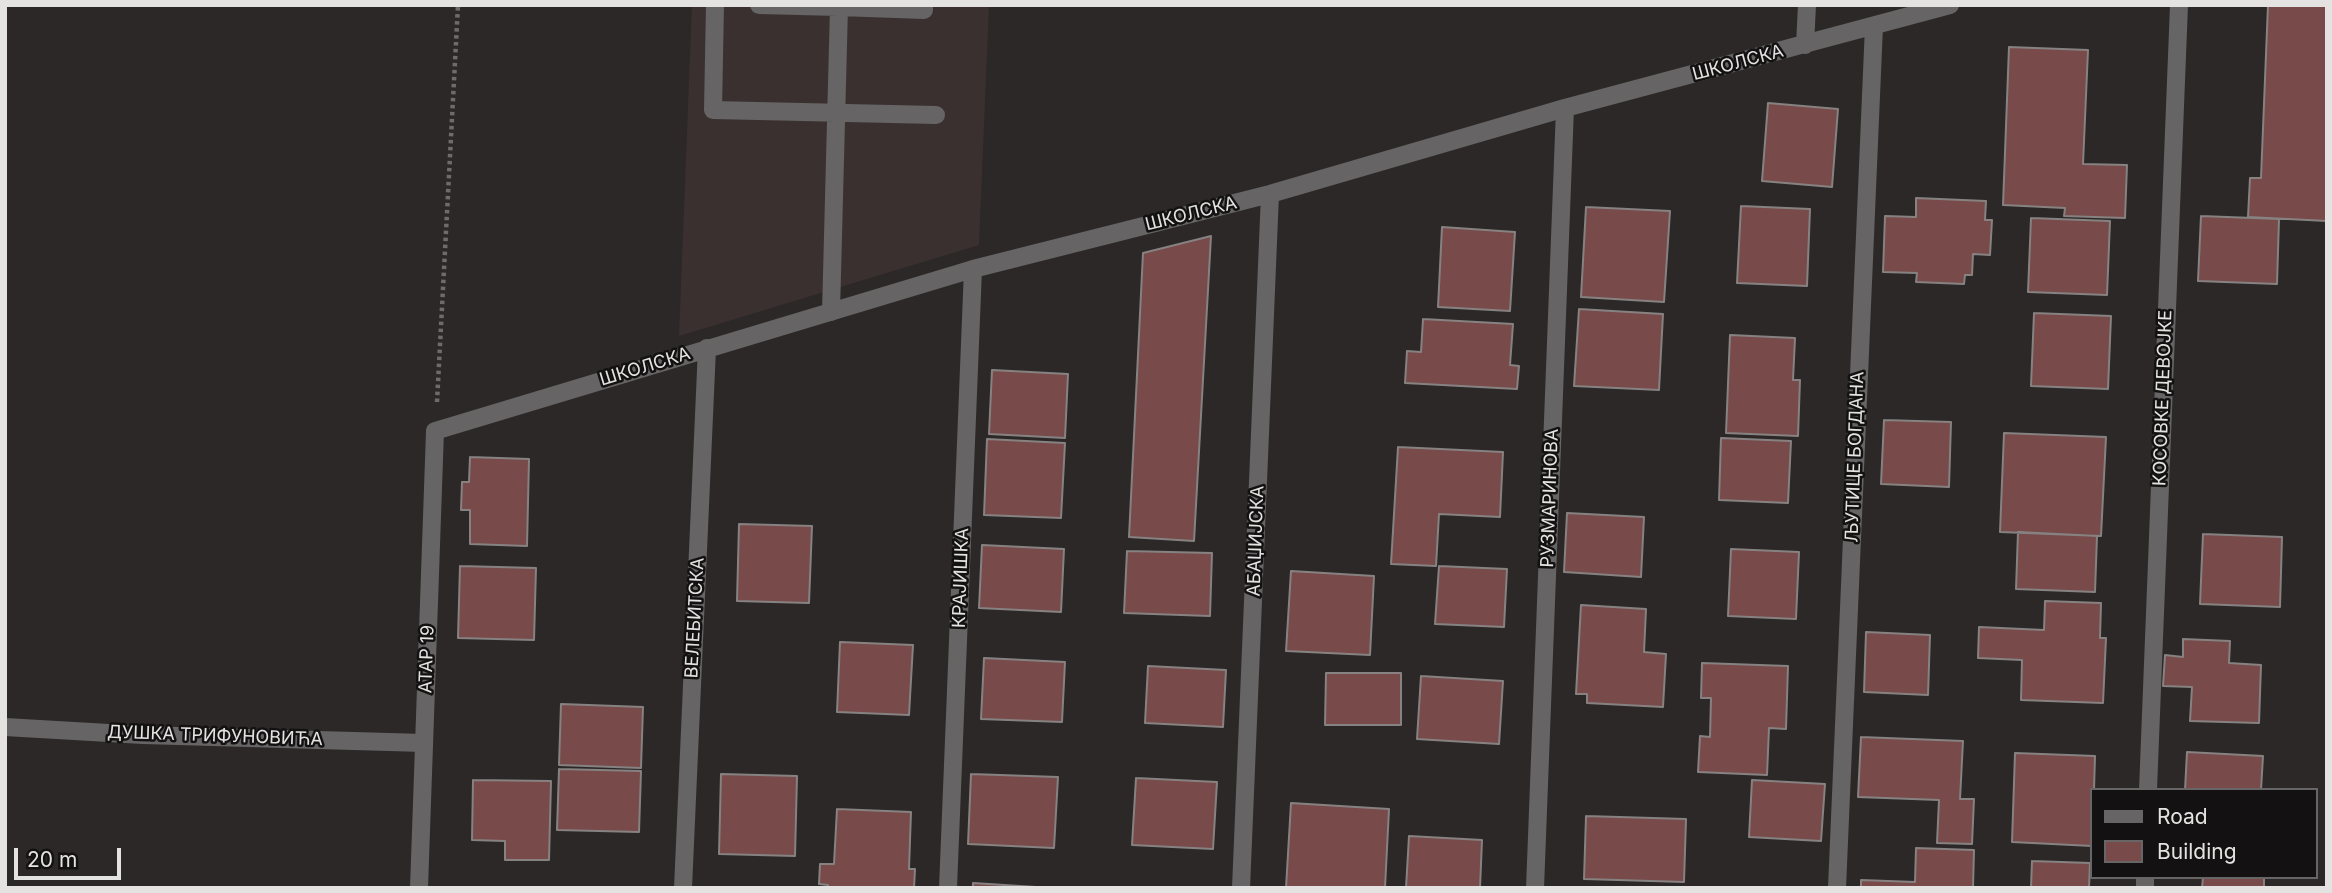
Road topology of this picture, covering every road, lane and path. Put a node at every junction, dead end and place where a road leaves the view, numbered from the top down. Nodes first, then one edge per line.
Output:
1 (458, 5) edge
2 (715, 5) edge
3 (759, 5) edge
4 (924, 5) edge
5 (1807, 5) edge
6 (1950, 5) edge
7 (2179, 5) edge
8 (839, 7) junction
9 (1874, 26) junction
10 (1805, 45) junction
11 (1565, 108) junction
12 (836, 113) junction
13 (936, 115) dead end
14 (1270, 194) junction
15 (974, 269) junction
16 (831, 312) junction
17 (707, 348) junction
18 (435, 431) junction
19 (5, 727) edge
20 (424, 743) junction
21 (2148, 788) edge
22 (419, 888) edge
23 (683, 888) edge
24 (948, 888) edge
25 (1241, 888) edge
26 (1535, 888) edge
27 (1837, 888) edge

1 - 18 path
2 - 12 street
3 - 8 street
4 - 8 street
5 - 10 street
6 - 9 street, ШКОЛСКА
7 - 21 street, КОСОВКЕ ДЕВОЈКЕ
8 - 12 street
9 - 10 street, ШКОЛСКА
9 - 27 street, ЉУТИЦЕ БОГДАНА
10 - 11 street, ШКОЛСКА
11 - 14 street, ШКОЛСКА
11 - 26 street, РУЗМАРИНОВА
12 - 13 street
12 - 16 street
14 - 15 street, ШКОЛСКА
14 - 25 street, АБАЏИЈСКА
15 - 16 street, ШКОЛСКА
15 - 24 street, КРАЈИШКА
16 - 17 street, ШКОЛСКА
17 - 18 street, ШКОЛСКА
17 - 23 street, ВЕЛЕБИТСКА
18 - 20 street, АТАР 19
19 - 20 street, ДУШКА ТРИФУНОВИЋА
20 - 22 street, АТАР 19

